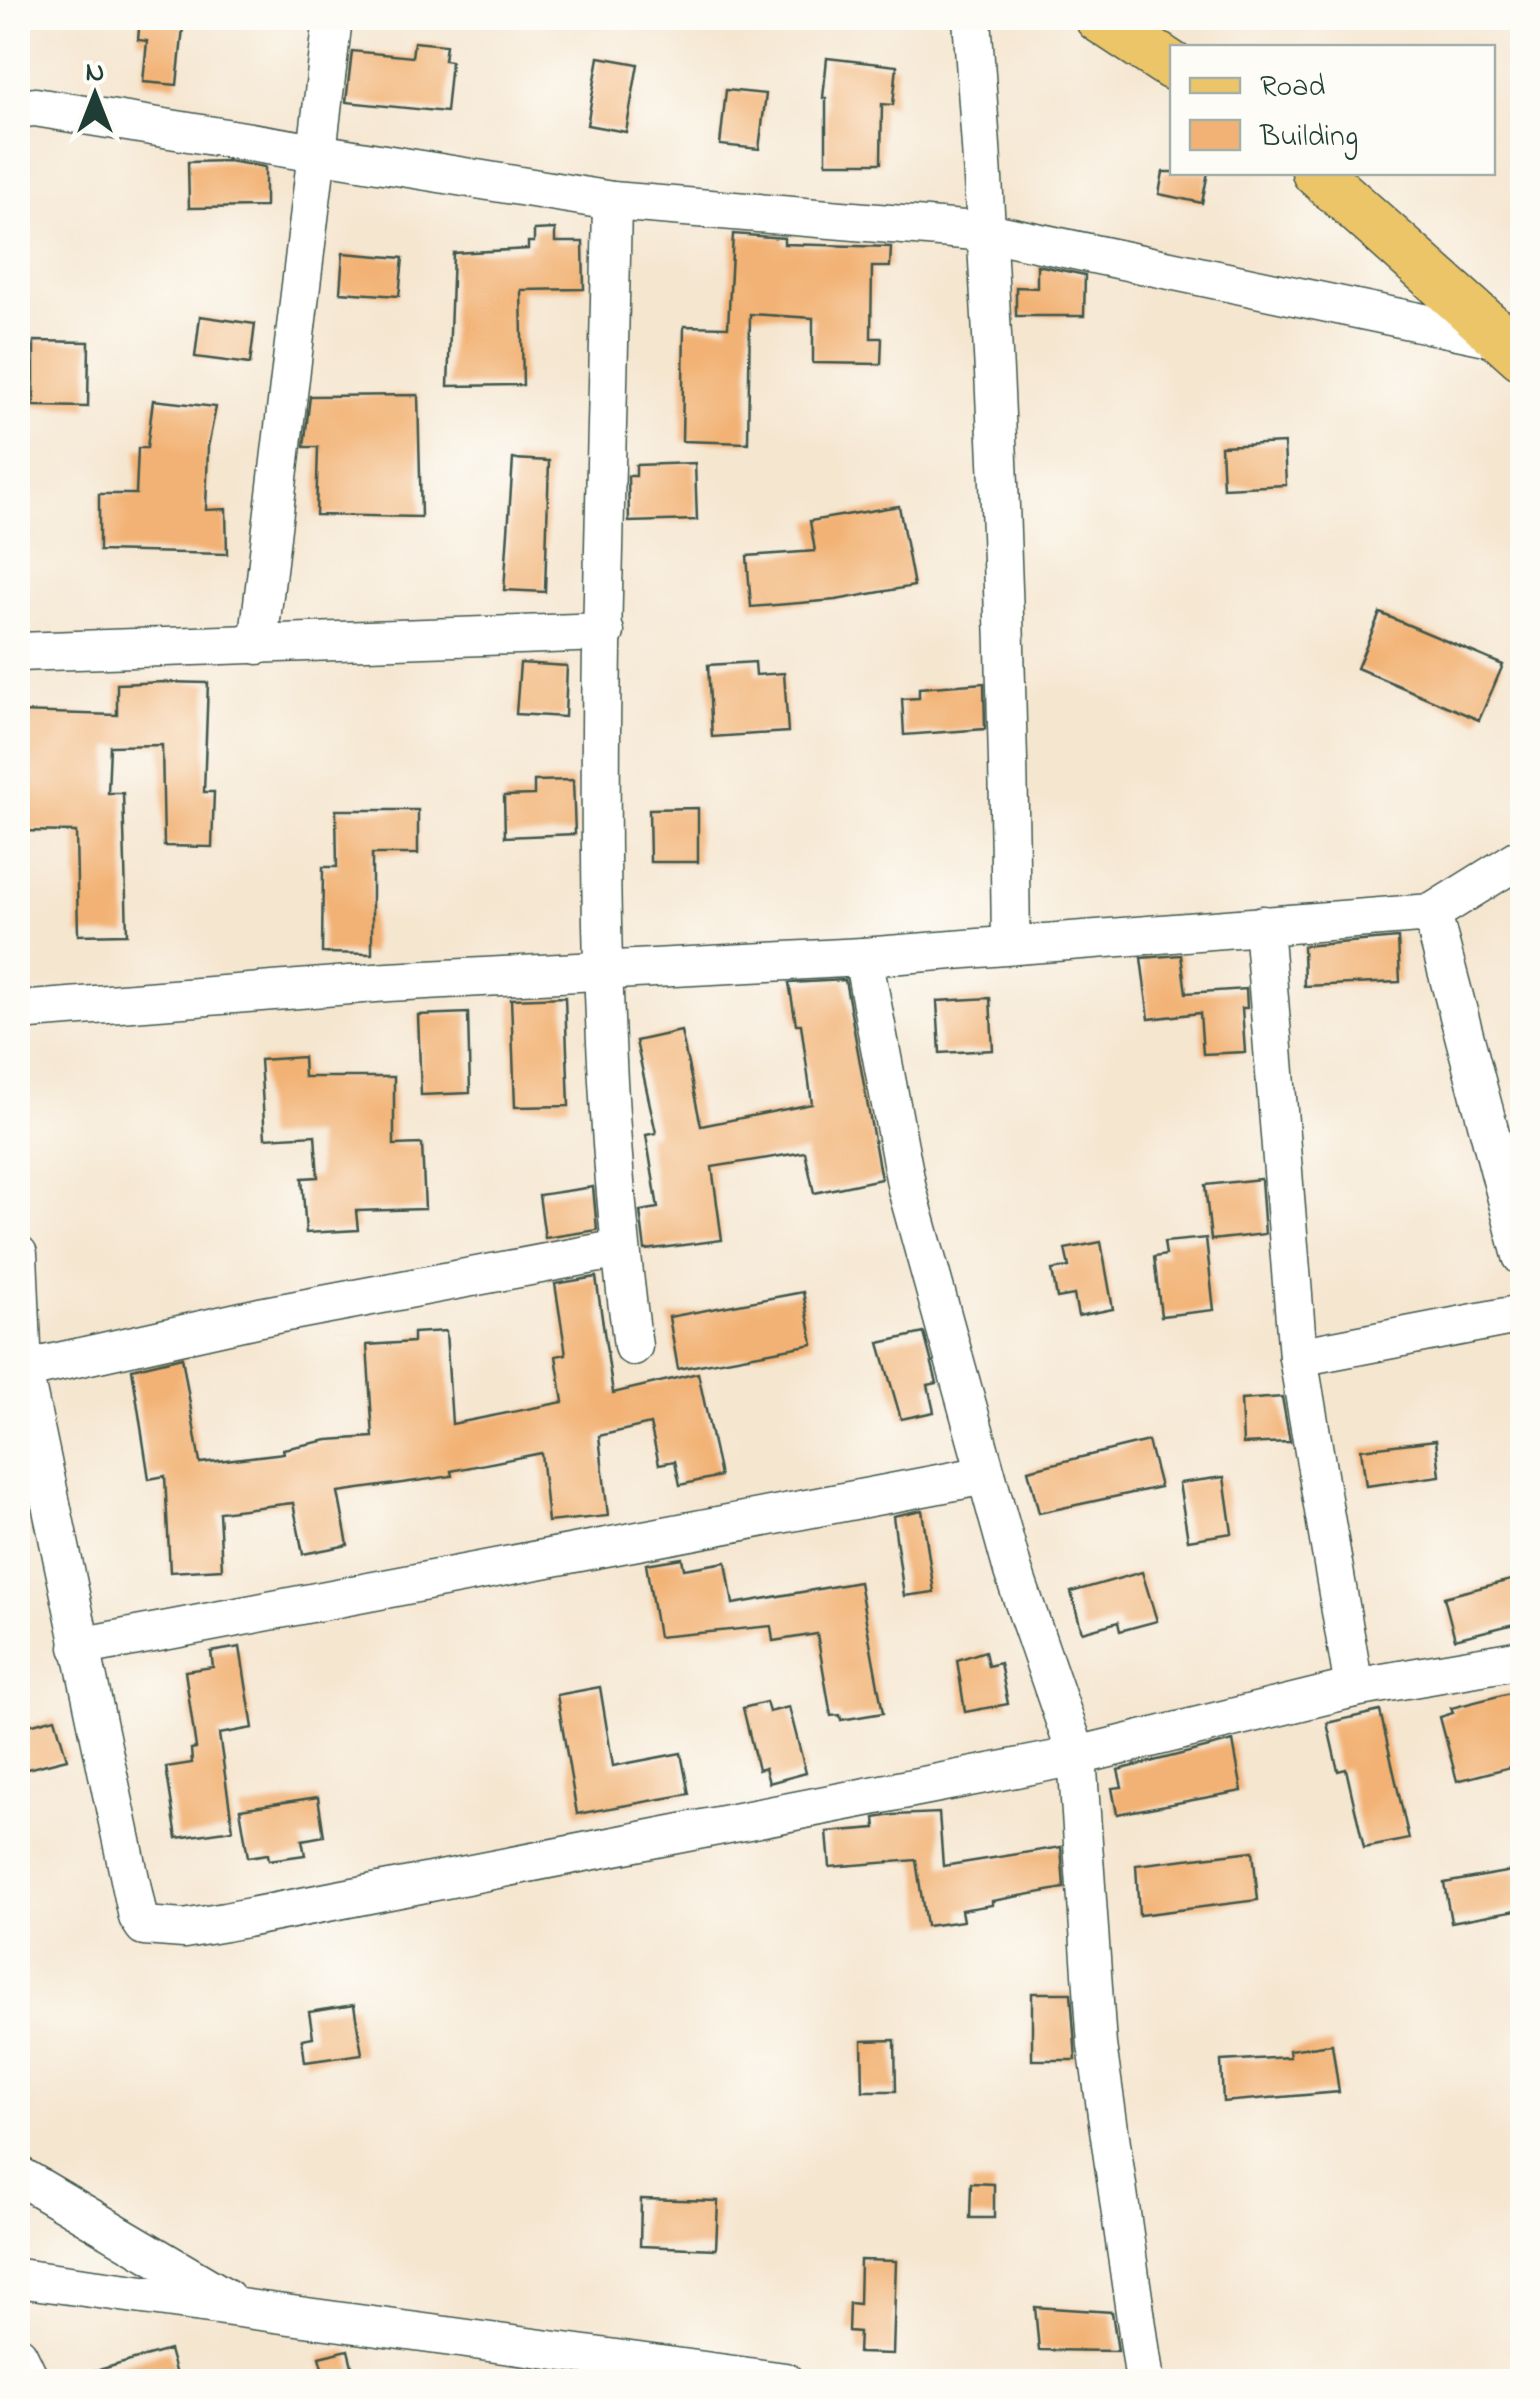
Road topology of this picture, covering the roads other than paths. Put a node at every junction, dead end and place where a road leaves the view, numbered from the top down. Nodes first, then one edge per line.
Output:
1 (333, 18) edge
2 (972, 18) edge
3 (1098, 18) edge
4 (1170, 65) edge
5 (18, 109) edge
6 (316, 154) junction
7 (1319, 175) edge
8 (612, 201) junction
9 (988, 232) junction
10 (1514, 348) edge
11 (605, 632) junction
12 (258, 645) junction
13 (18, 652) edge
14 (1522, 857) edge
15 (1432, 913) junction
16 (1264, 925) junction
17 (1010, 944) junction
18 (863, 957) junction
19 (602, 973) junction
20 (18, 1011) edge
21 (620, 1249) junction
22 (18, 1254) edge
23 (1522, 1256) edge
24 (1522, 1314) edge
25 (633, 1346) dead end
26 (1298, 1356) junction
27 (20, 1370) edge
28 (986, 1475) junction
29 (79, 1647) junction
30 (1522, 1660) edge
31 (1354, 1688) junction
32 (1078, 1756) junction
33 (18, 2175) edge
34 (18, 2278) edge
35 (244, 2309) junction
36 (18, 2355) edge
37 (31, 2382) edge
38 (785, 2382) edge
39 (1145, 2382) edge

1 - 6 street
2 - 9 street
3 - 4 main road
5 - 6 street
6 - 8 street
6 - 12 street
7 - 10 main road
8 - 9 street
8 - 11 street
9 - 10 street
9 - 17 street
11 - 12 street
11 - 19 street
12 - 13 street
14 - 15 street
15 - 16 street
15 - 23 street
16 - 17 street
16 - 26 street
17 - 18 street
18 - 19 street
18 - 28 street
19 - 20 street
19 - 21 street
21 - 25 street
21 - 27 street
22 - 27 street
24 - 26 street
26 - 31 street
27 - 29 street
28 - 29 street
28 - 32 street
29 - 32 street
30 - 31 street
31 - 32 street
32 - 39 street
33 - 35 street
34 - 35 street
35 - 38 street
36 - 37 street

